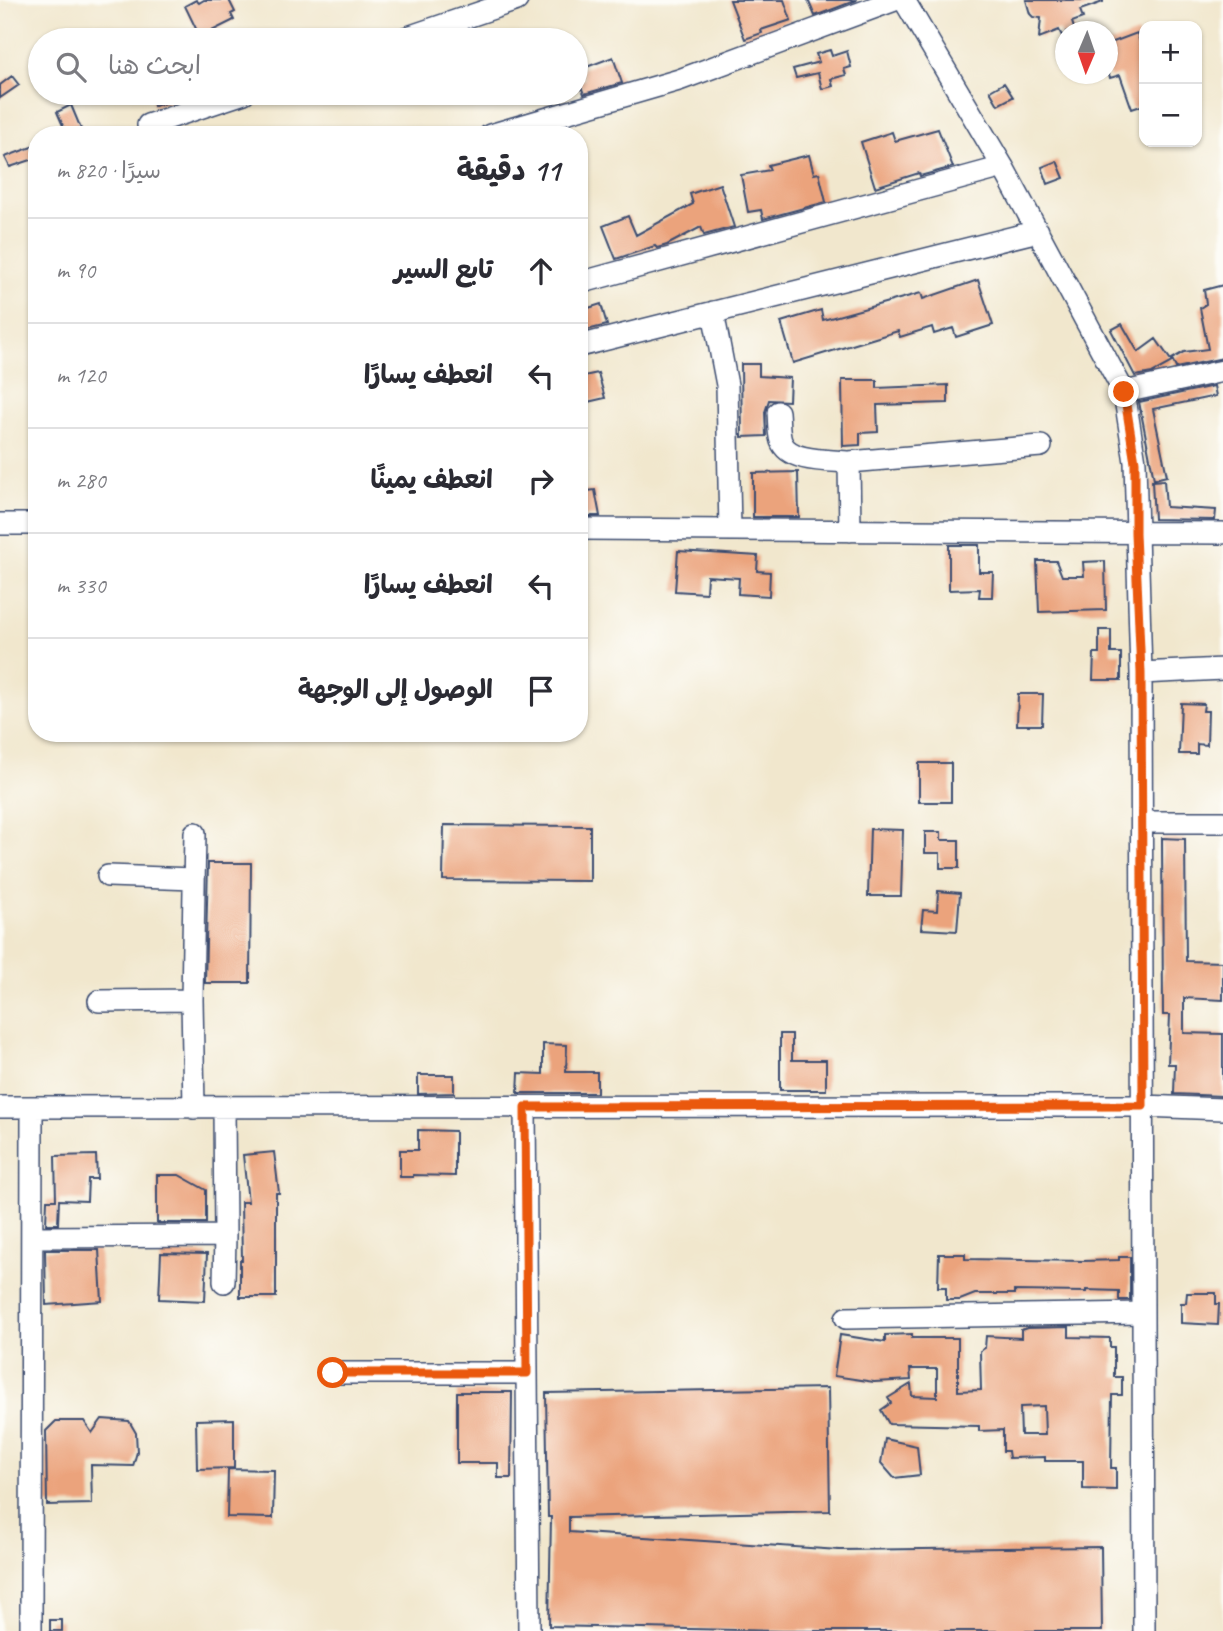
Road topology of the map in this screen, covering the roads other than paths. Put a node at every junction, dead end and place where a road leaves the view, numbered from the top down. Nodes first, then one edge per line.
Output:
1 (517, 0) edge
2 (895, 0) edge
3 (904, 0) edge
4 (434, 28) edge
5 (208, 105) edge
6 (148, 125) dead end
7 (521, 126) edge
8 (1003, 167) junction
9 (1038, 231) junction
10 (588, 281) edge
11 (713, 312) junction
12 (588, 344) edge
13 (1223, 371) edge
14 (1124, 392) junction
15 (779, 412) dead end
16 (1041, 446) dead end
17 (849, 462) junction
18 (0, 524) edge
19 (28, 524) edge
20 (588, 529) edge
21 (730, 530) junction
22 (850, 531) junction
23 (1135, 533) junction
24 (1223, 533) edge
25 (1223, 669) edge
26 (1141, 673) junction
27 (1142, 822) junction
28 (1223, 822) edge
29 (195, 833) dead end
30 (108, 876) dead end
31 (194, 878) junction
32 (192, 1000) junction
33 (99, 1001) dead end
34 (1143, 1106) junction
35 (0, 1107) edge
36 (32, 1107) junction
37 (224, 1107) junction
38 (525, 1107) junction
39 (194, 1108) junction
40 (1223, 1109) edge
41 (225, 1236) junction
42 (32, 1237) junction
43 (224, 1282) dead end
44 (1143, 1312) junction
45 (846, 1318) dead end
46 (333, 1373) dead end
47 (527, 1373) junction
48 (31, 1631) edge
49 (529, 1631) edge
50 (1144, 1631) edge

1 - 4 street
2 - 7 street
3 - 8 street
5 - 6 street
8 - 9 street
8 - 10 street
9 - 11 street
9 - 14 street
11 - 12 street
11 - 21 street
13 - 14 street
14 - 23 street
15 - 17 street
16 - 17 street
17 - 22 street
18 - 19 street
20 - 21 street
21 - 22 street
22 - 23 street
23 - 24 street
23 - 26 street
25 - 26 street
26 - 27 street
27 - 28 street
27 - 34 street
29 - 31 street
30 - 31 street
31 - 32 street
32 - 33 street
32 - 39 street
34 - 38 street
34 - 40 street
34 - 44 street
35 - 36 street
36 - 39 street
36 - 42 street
37 - 38 street
37 - 39 street
37 - 41 street
38 - 47 street
41 - 42 street
41 - 43 street
42 - 48 street
44 - 45 street
44 - 50 street
46 - 47 street
47 - 49 street

